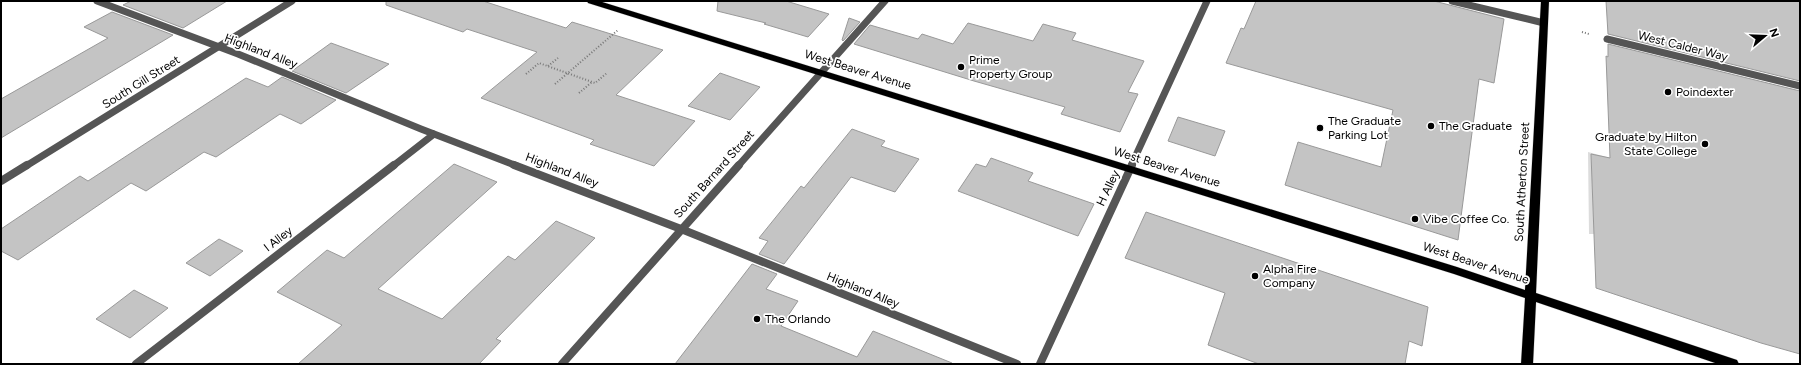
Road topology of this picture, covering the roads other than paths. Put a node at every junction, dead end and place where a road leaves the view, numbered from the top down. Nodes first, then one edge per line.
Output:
1 (97, 1) edge
2 (292, 1) edge
3 (591, 1) edge
4 (885, 1) edge
5 (1207, 1) edge
6 (1452, 1) edge
7 (1545, 1) edge
8 (1544, 23) junction
9 (1607, 39) dead end
10 (218, 47) junction
11 (820, 73) junction
12 (1800, 86) edge
13 (434, 134) junction
14 (1130, 170) junction
15 (1, 180) edge
16 (681, 229) junction
17 (1531, 296) junction
18 (136, 364) edge
19 (562, 364) edge
20 (1017, 364) edge
21 (1040, 364) edge
22 (1527, 364) edge
23 (1733, 364) edge

1 - 10 street, Highland Alley
2 - 10 street, South Gill Street
3 - 11 main road, West Beaver Avenue
4 - 11 street, South Barnard Street
5 - 14 street, H Alley
6 - 8 street
7 - 8 main road, South Atherton Street
8 - 17 main road, South Atherton Street
9 - 12 street, West Calder Way
10 - 13 street, Highland Alley
10 - 15 street, South Gill Street
11 - 14 main road, West Beaver Avenue
11 - 16 street, South Barnard Street
13 - 16 street, Highland Alley
13 - 18 street, I Alley
14 - 17 main road, West Beaver Avenue
14 - 21 street, H Alley
16 - 19 street, South Barnard Street
16 - 20 street, Highland Alley
17 - 22 main road, South Atherton Street
17 - 23 main road, West Beaver Avenue

